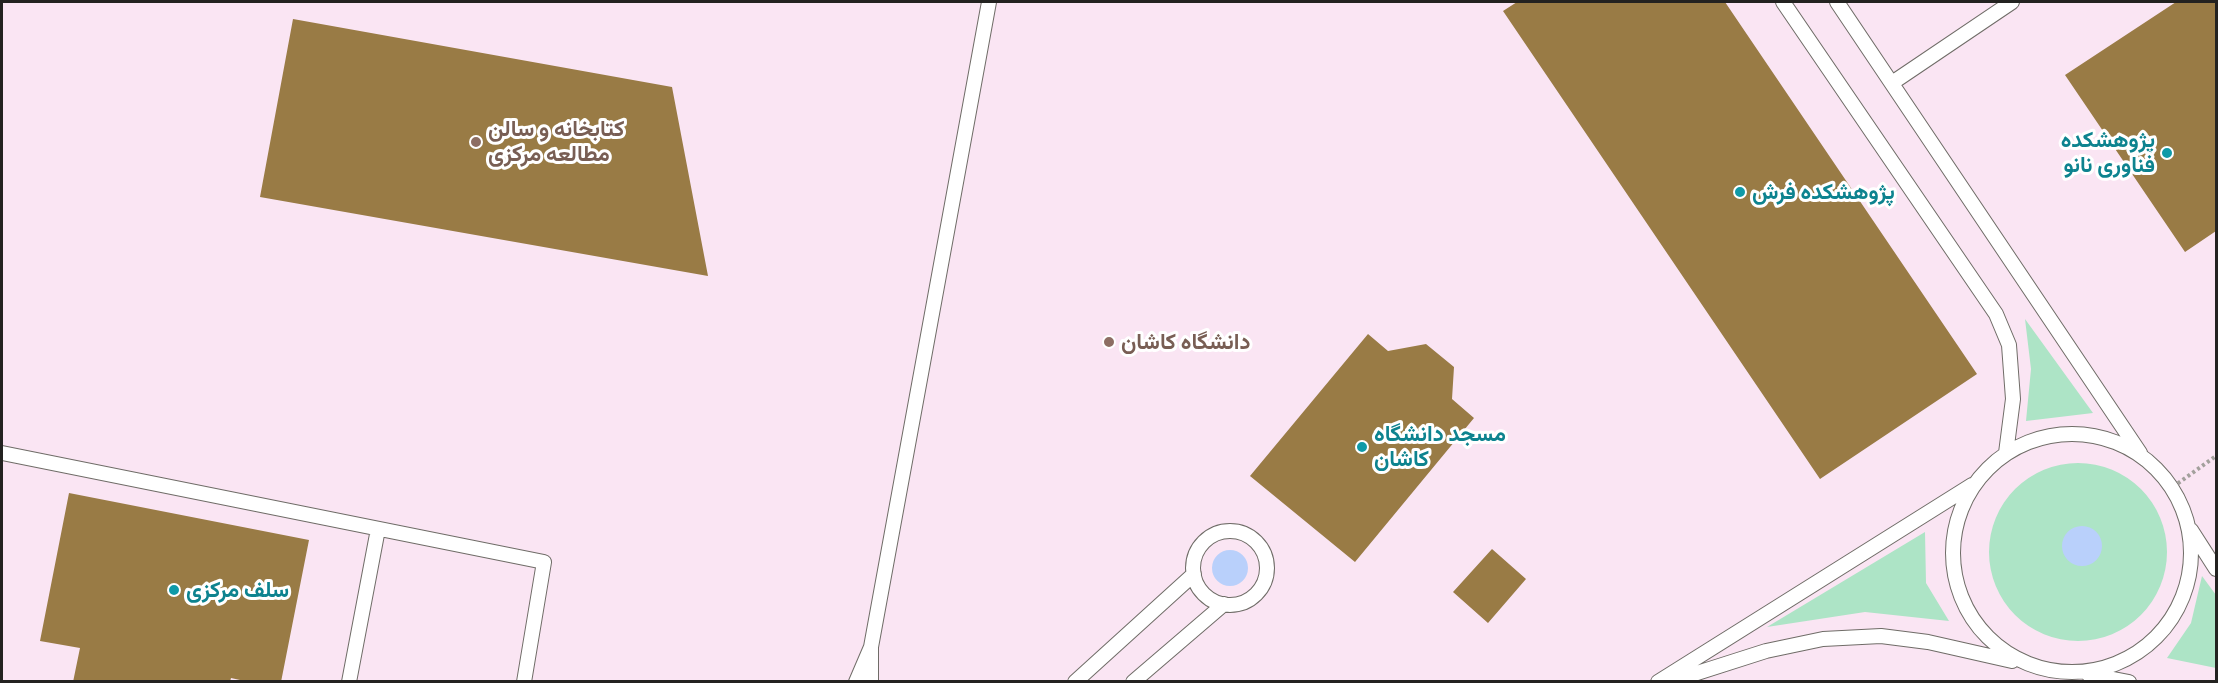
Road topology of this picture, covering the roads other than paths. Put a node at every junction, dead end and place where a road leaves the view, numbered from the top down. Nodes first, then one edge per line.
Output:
1 (989, 2) edge
2 (1783, 2) edge
3 (1837, 2) edge
4 (2013, 2) edge
5 (1892, 83) junction
6 (2, 453) edge
7 (2006, 453) junction
8 (2140, 453) junction
9 (1972, 485) junction
10 (378, 529) junction
11 (2191, 530) junction
12 (2217, 569) edge
13 (1194, 574) junction
14 (1224, 604) junction
15 (871, 647) junction
16 (2044, 669) junction
17 (2074, 671) junction
18 (350, 681) edge
19 (524, 681) edge
20 (856, 681) edge
21 (872, 681) edge
22 (1075, 681) edge
23 (1133, 681) edge
24 (1658, 681) edge
25 (1669, 681) edge
26 (2129, 681) edge

1 - 15 lane
2 - 7 lane
3 - 5 lane
4 - 5 lane
5 - 8 lane
6 - 10 lane
7 - 8 lane
7 - 9 lane
8 - 11 lane
9 - 16 lane
9 - 24 lane
10 - 18 lane
10 - 19 lane
11 - 12 lane
11 - 17 lane
13 - 14 lane
13 - 14 lane
13 - 22 lane
14 - 23 lane
15 - 20 lane
15 - 21 lane
16 - 17 lane
16 - 25 lane
17 - 26 lane

